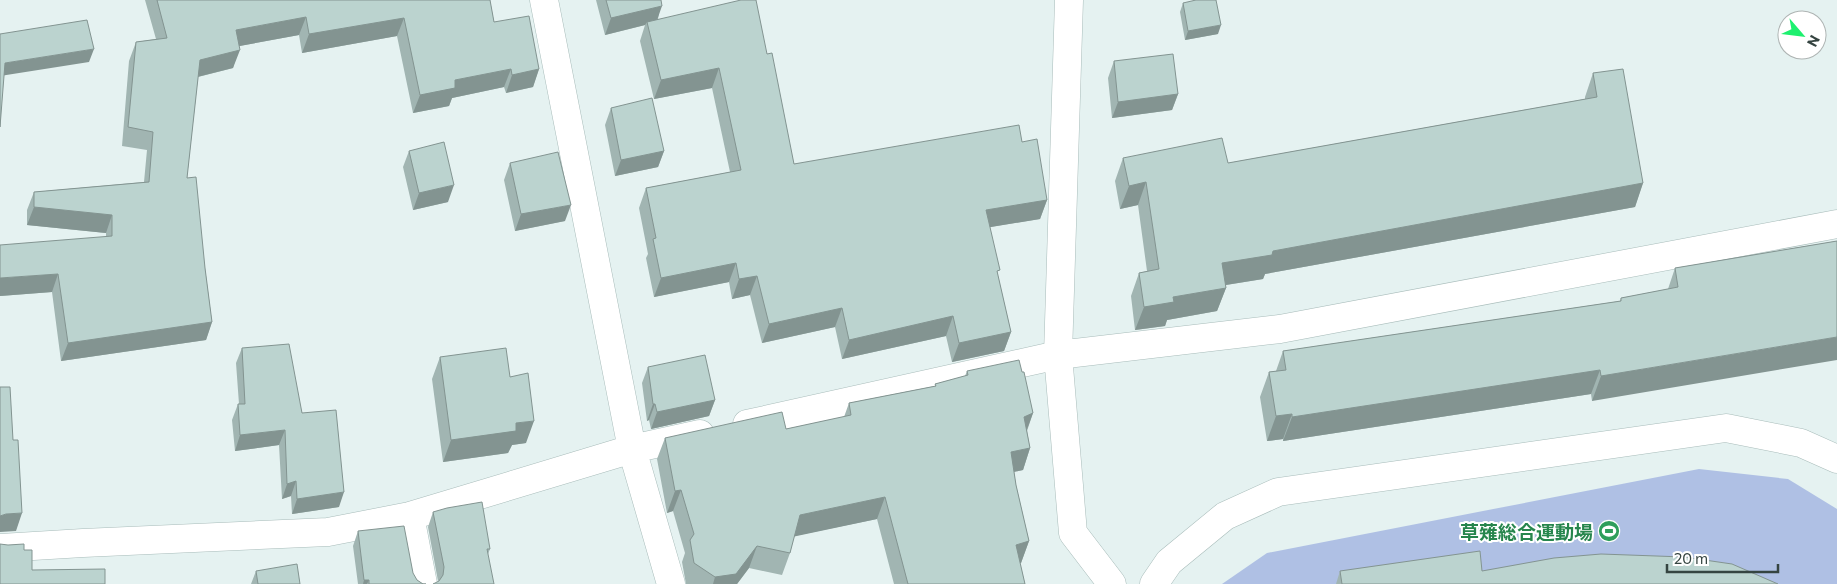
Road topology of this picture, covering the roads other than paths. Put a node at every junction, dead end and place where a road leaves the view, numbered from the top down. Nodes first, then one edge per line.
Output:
1 (544, 0) edge
2 (1069, 0) edge
3 (1837, 224) edge
4 (1058, 355) junction
5 (632, 449) junction
6 (1837, 459) edge
7 (410, 516) junction
8 (0, 548) edge
9 (423, 584) edge
10 (671, 584) edge
11 (1112, 584) edge
12 (1154, 584) edge

1 - 5 street
2 - 4 street
3 - 4 street
4 - 5 street
4 - 11 street
5 - 7 street
5 - 10 street
6 - 12 street
7 - 8 street
7 - 9 street

